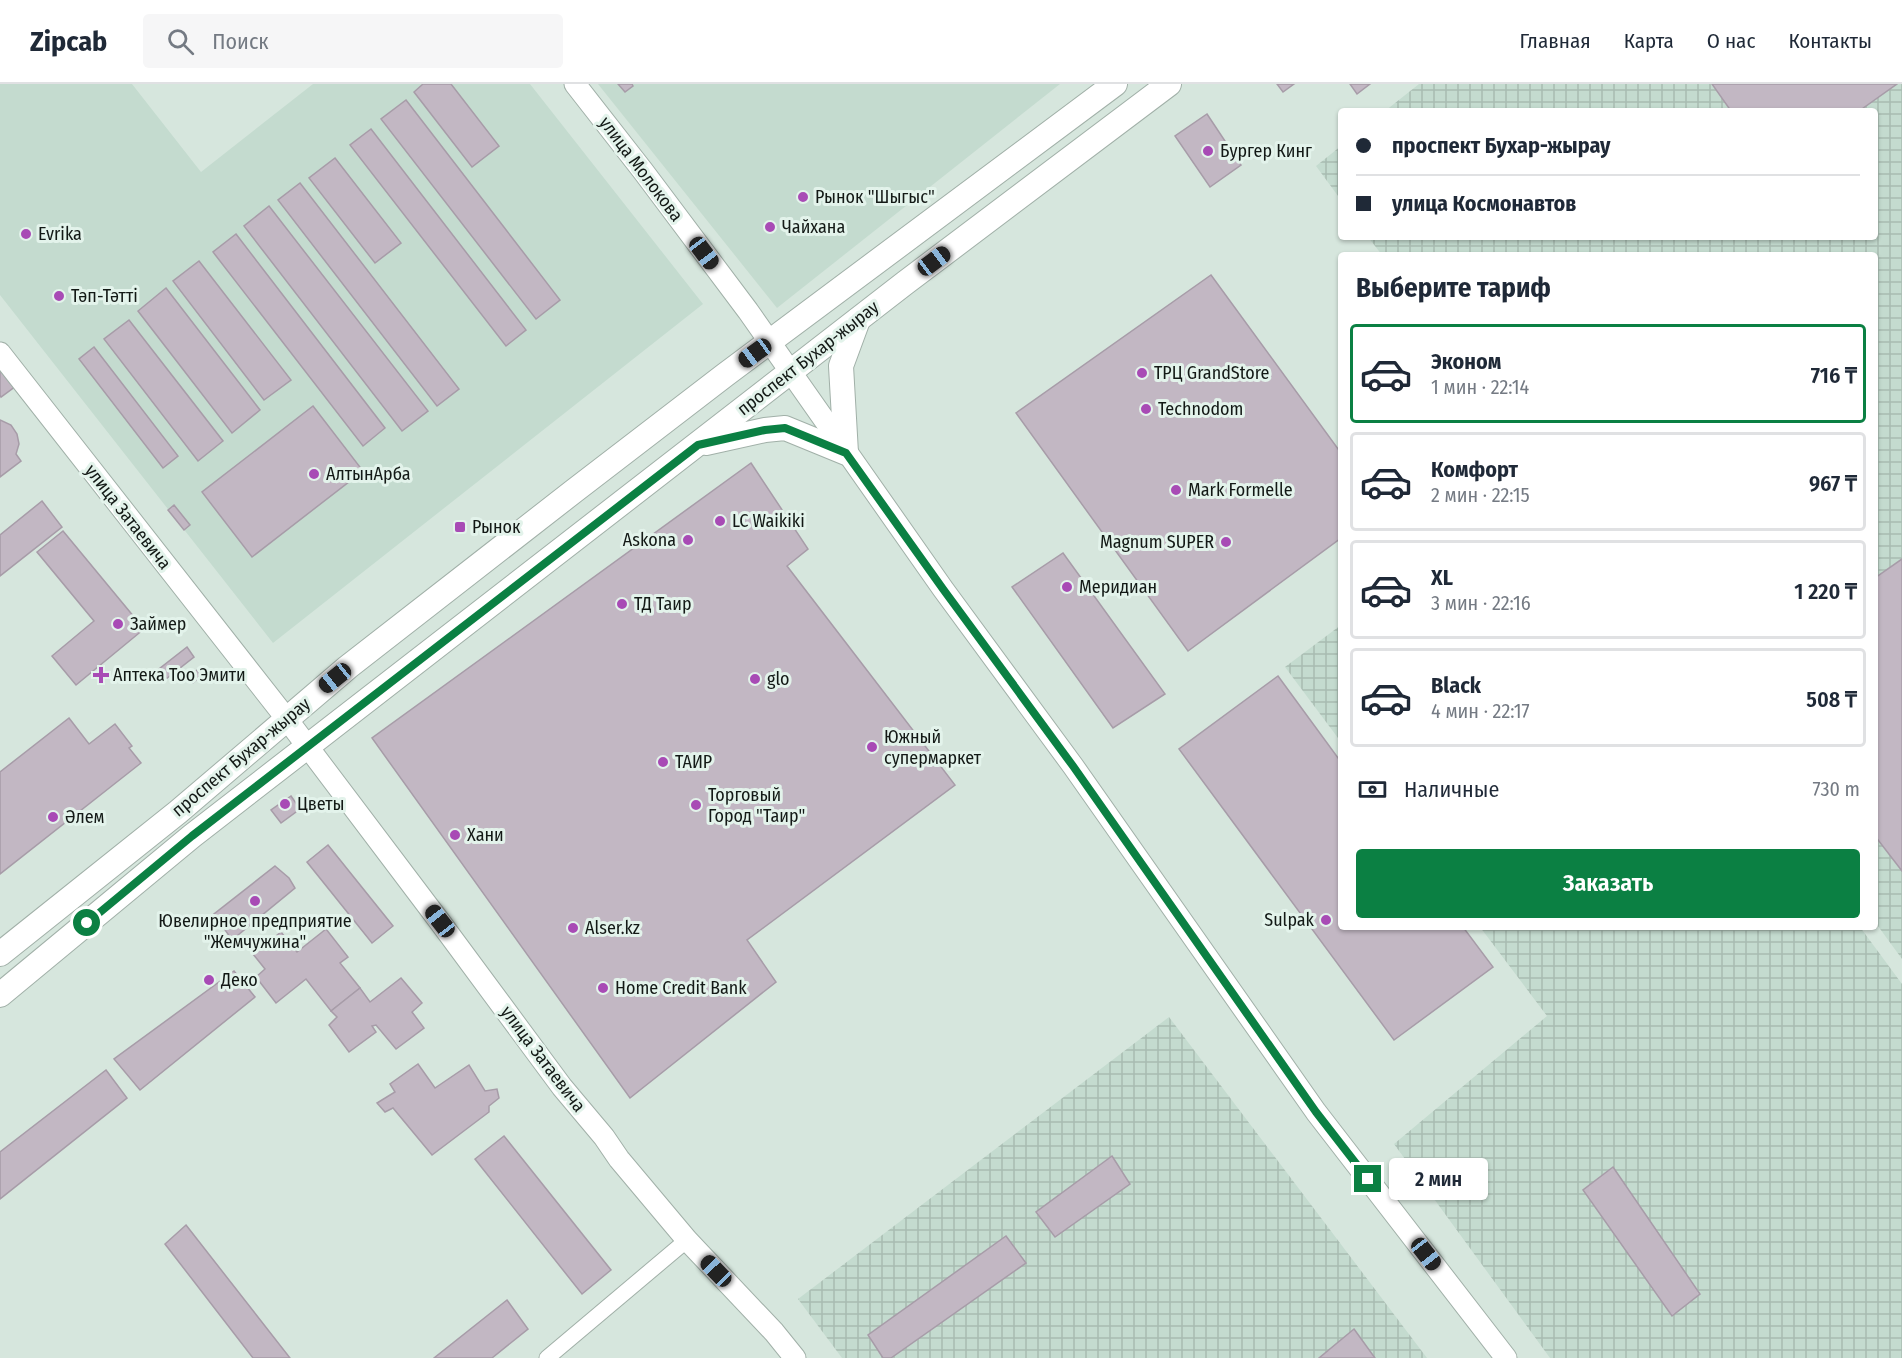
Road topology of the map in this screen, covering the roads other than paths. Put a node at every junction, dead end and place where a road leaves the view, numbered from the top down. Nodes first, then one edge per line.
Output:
1 (575, 84) edge
2 (1115, 84) edge
3 (1169, 84) edge
4 (858, 320) junction
5 (770, 342) junction
6 (0, 353) edge
7 (791, 372) junction
8 (698, 445) junction
9 (846, 453) junction
10 (286, 718) junction
11 (307, 747) junction
12 (0, 954) edge
13 (0, 995) edge
14 (687, 1240) junction
15 (1505, 1357) edge
16 (547, 1358) edge
17 (795, 1358) edge

1 - 5 street, улица Молокова
2 - 5 main road, проспект Бухар-жырау
3 - 4 main road, проспект Бухар-жырау
4 - 7 main road, проспект Бухар-жырау
4 - 9 main road
5 - 7 street, улица Молокова
5 - 10 main road, проспект Бухар-жырау
6 - 10 street, улица Затаевича
7 - 8 main road, проспект Бухар-жырау
7 - 9 street, улица Молокова
8 - 9 main road
8 - 11 main road, проспект Бухар-жырау
9 - 15 street, улица Молокова
10 - 11 street, улица Затаевича
10 - 12 main road, проспект Бухар-жырау
11 - 13 main road, проспект Бухар-жырау
11 - 14 street, улица Затаевича
14 - 16 street
14 - 17 street, улица Затаевича

